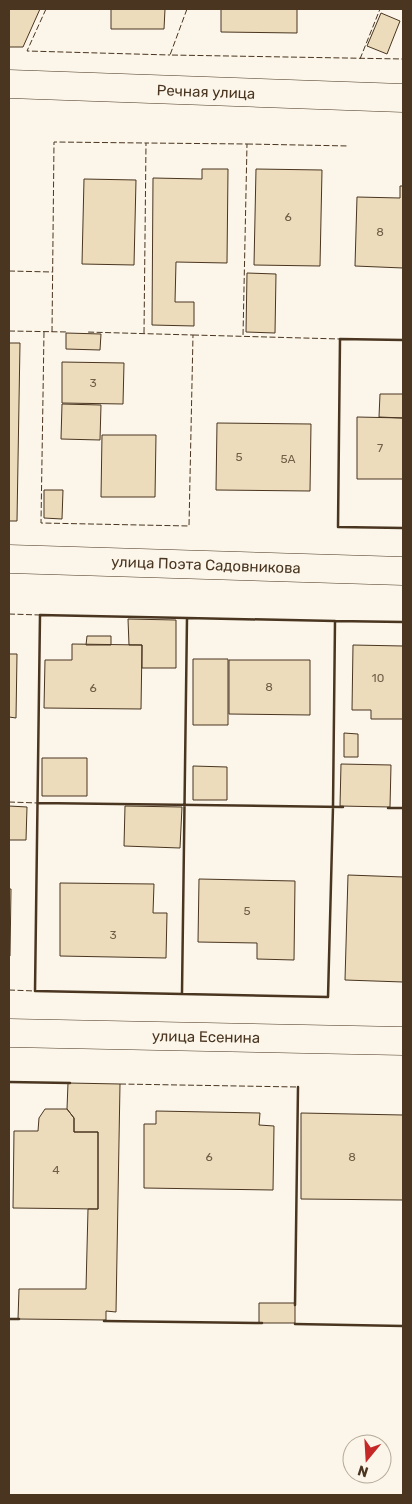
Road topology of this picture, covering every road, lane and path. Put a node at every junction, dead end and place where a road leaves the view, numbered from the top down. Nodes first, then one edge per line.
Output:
1 (9, 84) edge
2 (403, 98) edge
3 (9, 559) edge
4 (403, 571) edge
5 (9, 1033) edge
6 (403, 1041) edge

1 - 2 street, Речная улица
3 - 4 street, улица Поэта Садовникова
5 - 6 street, улица Есенина

